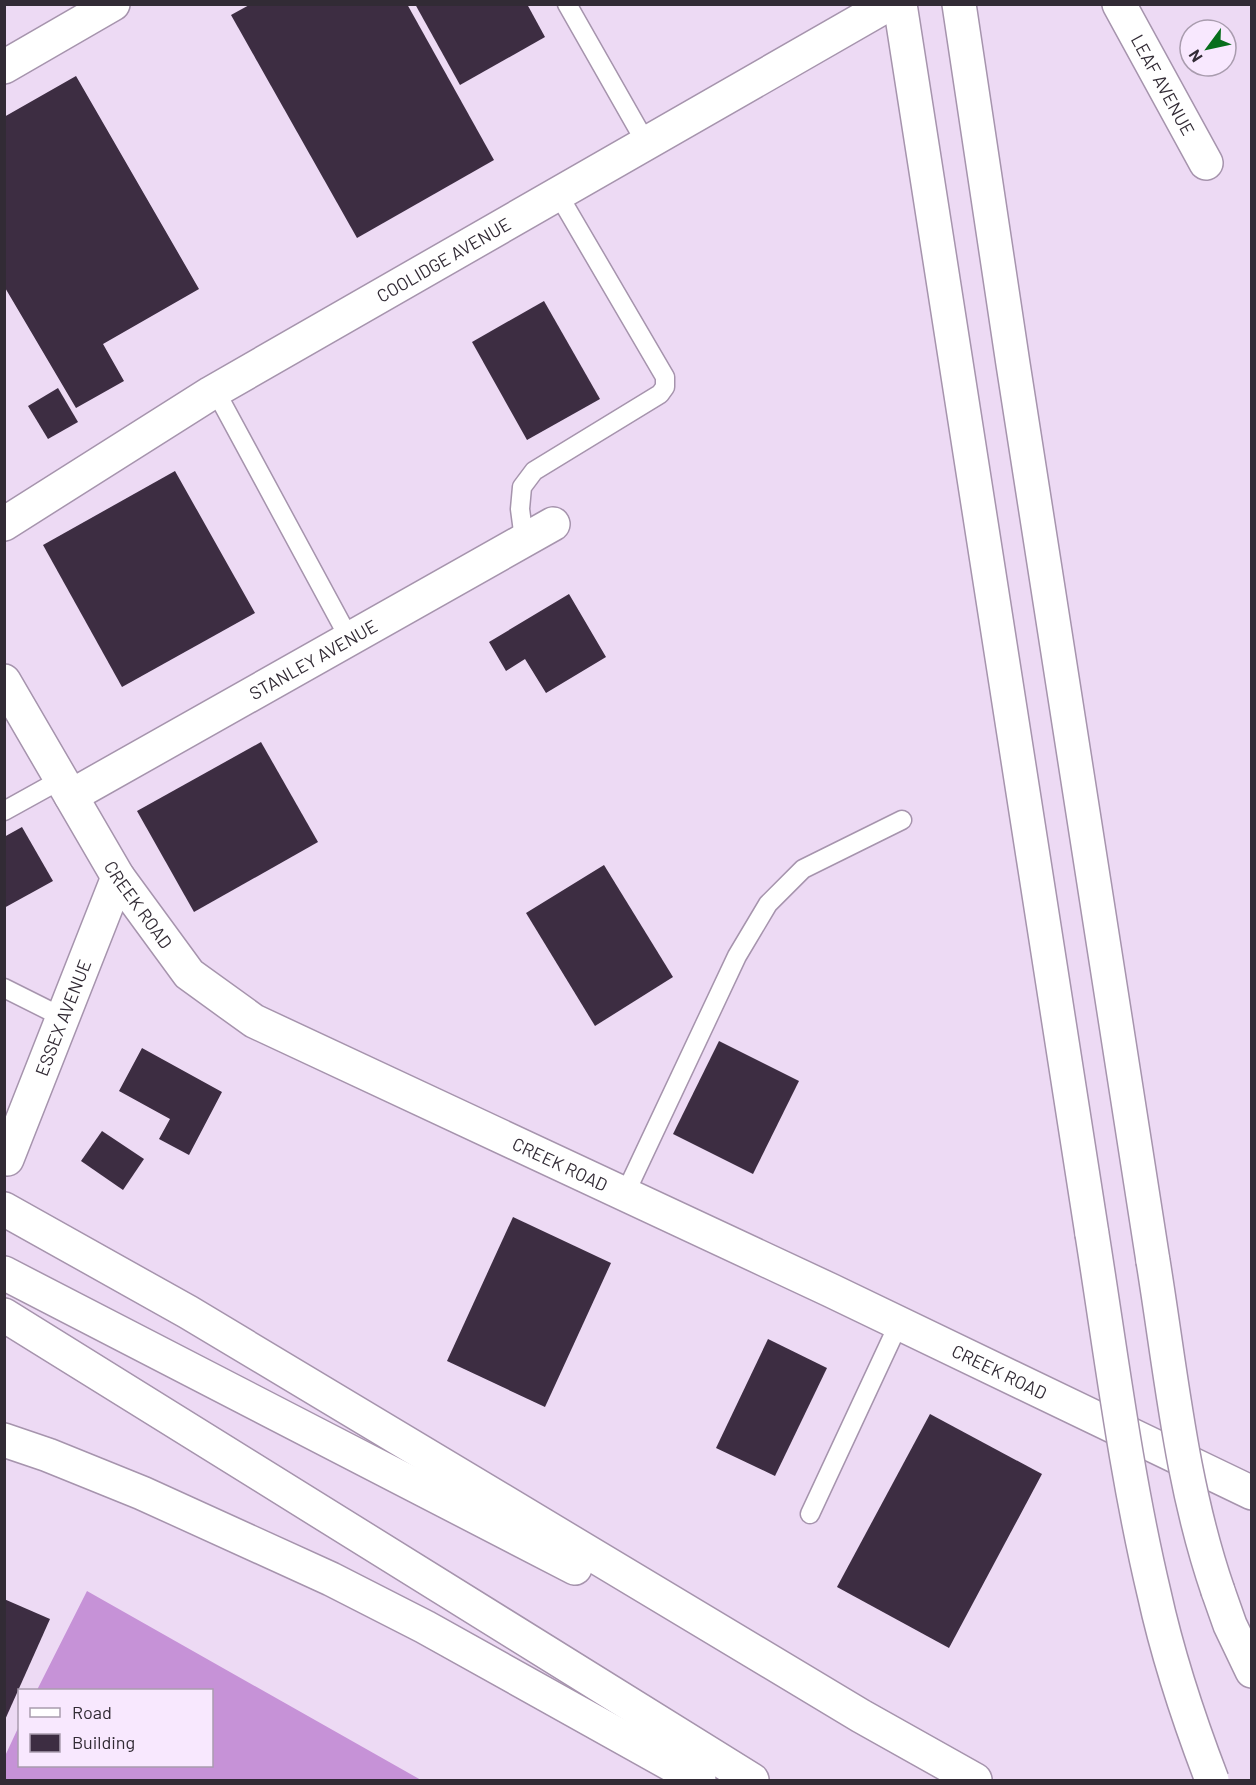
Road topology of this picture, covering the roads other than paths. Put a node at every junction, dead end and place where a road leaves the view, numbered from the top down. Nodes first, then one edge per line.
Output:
1 (113, 4) edge
2 (567, 4) edge
3 (890, 4) edge
4 (900, 4) edge
5 (959, 4) edge
6 (1119, 4) edge
7 (4, 67) edge
8 (646, 144) junction
9 (1206, 163) dead end
10 (558, 194) junction
11 (215, 390) junction
12 (4, 524) edge
13 (553, 524) dead end
14 (524, 539) junction
15 (350, 638) junction
16 (8, 696) edge
17 (66, 788) junction
18 (4, 811) edge
19 (902, 820) dead end
20 (118, 877) junction
21 (4, 988) edge
22 (62, 1017) junction
23 (7, 1159) dead end
24 (625, 1194) junction
25 (4, 1209) edge
26 (18, 1280) edge
27 (14, 1320) edge
28 (899, 1323) junction
29 (4, 1440) edge
30 (1251, 1492) edge
31 (810, 1514) dead end
32 (1251, 1671) edge
33 (861, 1716) junction
34 (699, 1780) edge
35 (752, 1780) edge
36 (975, 1780) edge
37 (1212, 1780) edge

1 - 7 main road
2 - 8 lane
3 - 8 main road, COOLIDGE AVENUE
4 - 37 main road, bridge
5 - 32 main road, bridge
6 - 9 main road, LEAF AVENUE
8 - 10 main road, COOLIDGE AVENUE
10 - 11 main road, COOLIDGE AVENUE
10 - 14 lane
11 - 12 main road, COOLIDGE AVENUE
11 - 15 lane
13 - 14 main road, STANLEY AVENUE
14 - 15 main road, STANLEY AVENUE
15 - 17 main road, STANLEY AVENUE
16 - 17 main road, CREEK ROAD
17 - 18 lane
17 - 20 main road, CREEK ROAD
19 - 24 lane
20 - 22 main road, ESSEX AVENUE
20 - 24 main road, CREEK ROAD
21 - 22 lane
22 - 23 main road, ESSEX AVENUE
24 - 28 main road, CREEK ROAD
25 - 33 main road
26 - 33 main road
27 - 35 main road
28 - 30 main road, CREEK ROAD
28 - 31 lane
29 - 34 main road
33 - 36 main road

